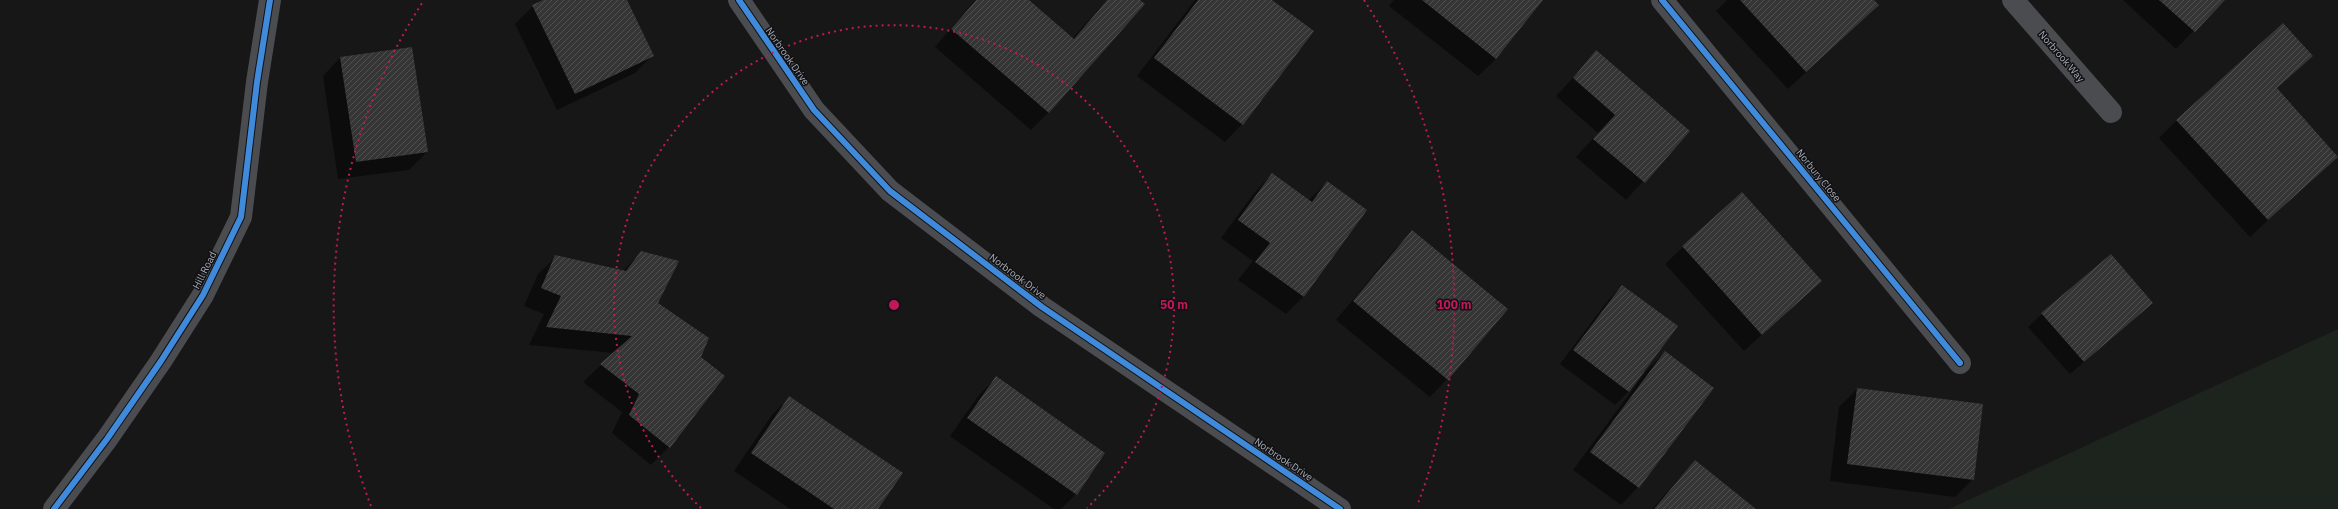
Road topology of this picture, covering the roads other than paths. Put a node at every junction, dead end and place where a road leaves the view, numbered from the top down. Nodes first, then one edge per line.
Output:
1 (270, 0) edge
2 (739, 0) edge
3 (1662, 0) edge
4 (2013, 0) edge
5 (2111, 112) dead end
6 (1960, 363) dead end
7 (54, 509) edge
8 (1340, 509) edge

1 - 7 street, Hill Road
2 - 8 street, Norbrook Drive
3 - 6 street, Norbury Close
4 - 5 street, Norbrook Way

